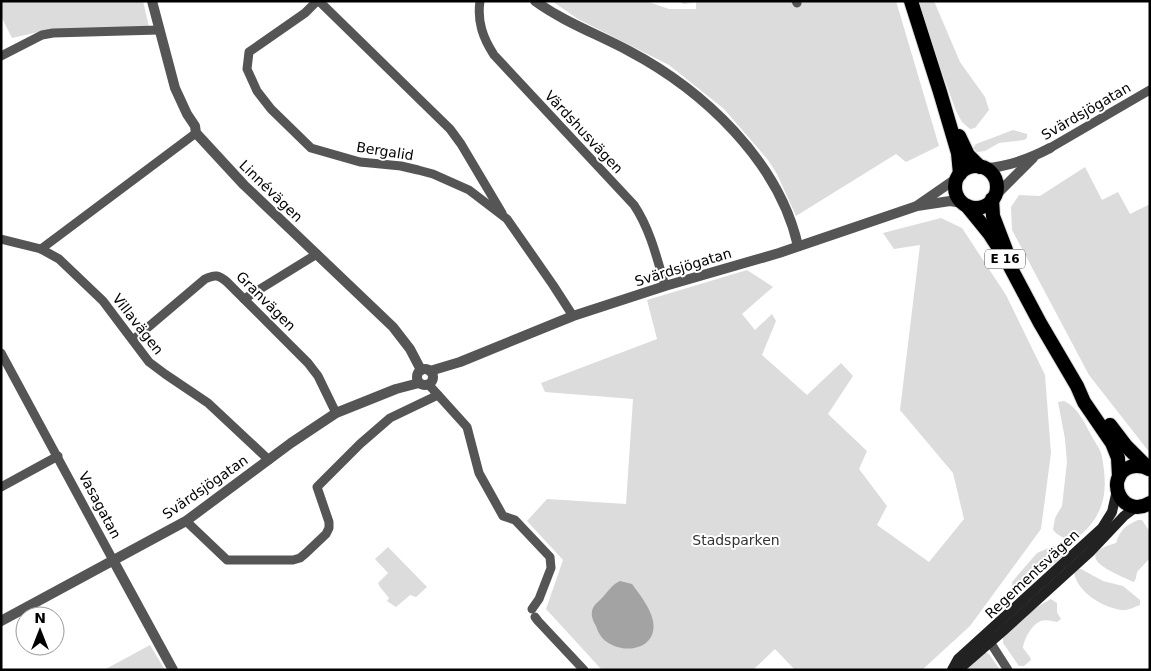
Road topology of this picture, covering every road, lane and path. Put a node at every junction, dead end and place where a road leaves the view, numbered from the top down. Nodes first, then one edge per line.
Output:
1 (152, 1) edge
2 (318, 1) edge
3 (480, 1) edge
4 (534, 1) edge
5 (911, 1) edge
6 (160, 30) junction
7 (1, 56) edge
8 (1150, 90) edge
9 (940, 92) junction
10 (196, 134) junction
11 (1050, 148) joint
12 (1036, 156) junction
13 (982, 168) junction
14 (958, 176) junction
15 (994, 198) junction
16 (965, 204) junction
17 (917, 206) junction
18 (507, 219) junction
19 (1, 239) edge
20 (798, 246) junction
21 (41, 249) junction
22 (317, 254) junction
23 (665, 286) junction
24 (244, 299) junction
25 (573, 316) junction
26 (1036, 316) junction
27 (133, 340) junction
28 (1, 353) edge
29 (425, 377) junction
30 (1077, 386) junction
31 (438, 395) junction
32 (336, 414) junction
33 (58, 456) junction
34 (269, 460) junction
35 (1149, 469) edge
36 (1118, 484) junction
37 (1, 487) edge
38 (1144, 507) edge
39 (186, 521) junction
40 (1087, 548) junction
41 (113, 560) junction
42 (2, 619) edge
43 (987, 639) junction
44 (173, 670) edge
45 (584, 670) edge
46 (953, 670) edge
47 (1008, 670) edge

1 - 6 street, Linnévägen
2 - 18 street
2 - 18 street, Bergalid
3 - 23 street, Värdshusvägen
4 - 20 street
5 - 9 highway, E 16
6 - 7 street
6 - 10 street, Linnévägen
8 - 11 street, Svärdsjögatan
9 - 13 highway, E 16
9 - 14 highway, E 16
10 - 21 street
10 - 22 street, Linnévägen
11 - 12 street, Svärdsjögatan
12 - 13 street, Svärdsjögatan
12 - 15 street, Svärdsjögatan
13 - 14 highway
13 - 15 highway, E 16
14 - 16 highway, E 16
14 - 17 street, Svärdsjögatan
15 - 16 highway
15 - 26 highway, E 16
16 - 17 street, Svärdsjögatan
16 - 26 highway, E 16
17 - 20 street, Svärdsjögatan
18 - 25 street, Bergalid
19 - 21 street, Villavägen
20 - 23 street, Svärdsjögatan
21 - 27 street, Villavägen
22 - 24 street
22 - 29 street, Linnévägen
23 - 25 street, Svärdsjögatan
24 - 27 street, Granvägen
24 - 32 street, Granvägen
25 - 29 street, Svärdsjögatan
26 - 30 highway, E 16
27 - 34 street, Villavägen
28 - 33 street, Vasagatan
29 - 31 street
29 - 32 street, Svärdsjögatan
30 - 35 highway, E 16
30 - 36 highway, E 16
31 - 39 street
31 - 45 street
32 - 34 street, Svärdsjögatan
33 - 37 street
33 - 41 street, Vasagatan
34 - 39 street, Svärdsjögatan
35 - 36 highway, E 16
36 - 38 highway
36 - 40 main road, Regementsvägen
38 - 40 main road, Regementsvägen
39 - 41 street, Svärdsjögatan
40 - 43 main road, Regementsvägen
41 - 42 street, Svärdsjögatan
41 - 44 street, Vasagatan
43 - 46 main road, Regementsvägen
43 - 47 street

